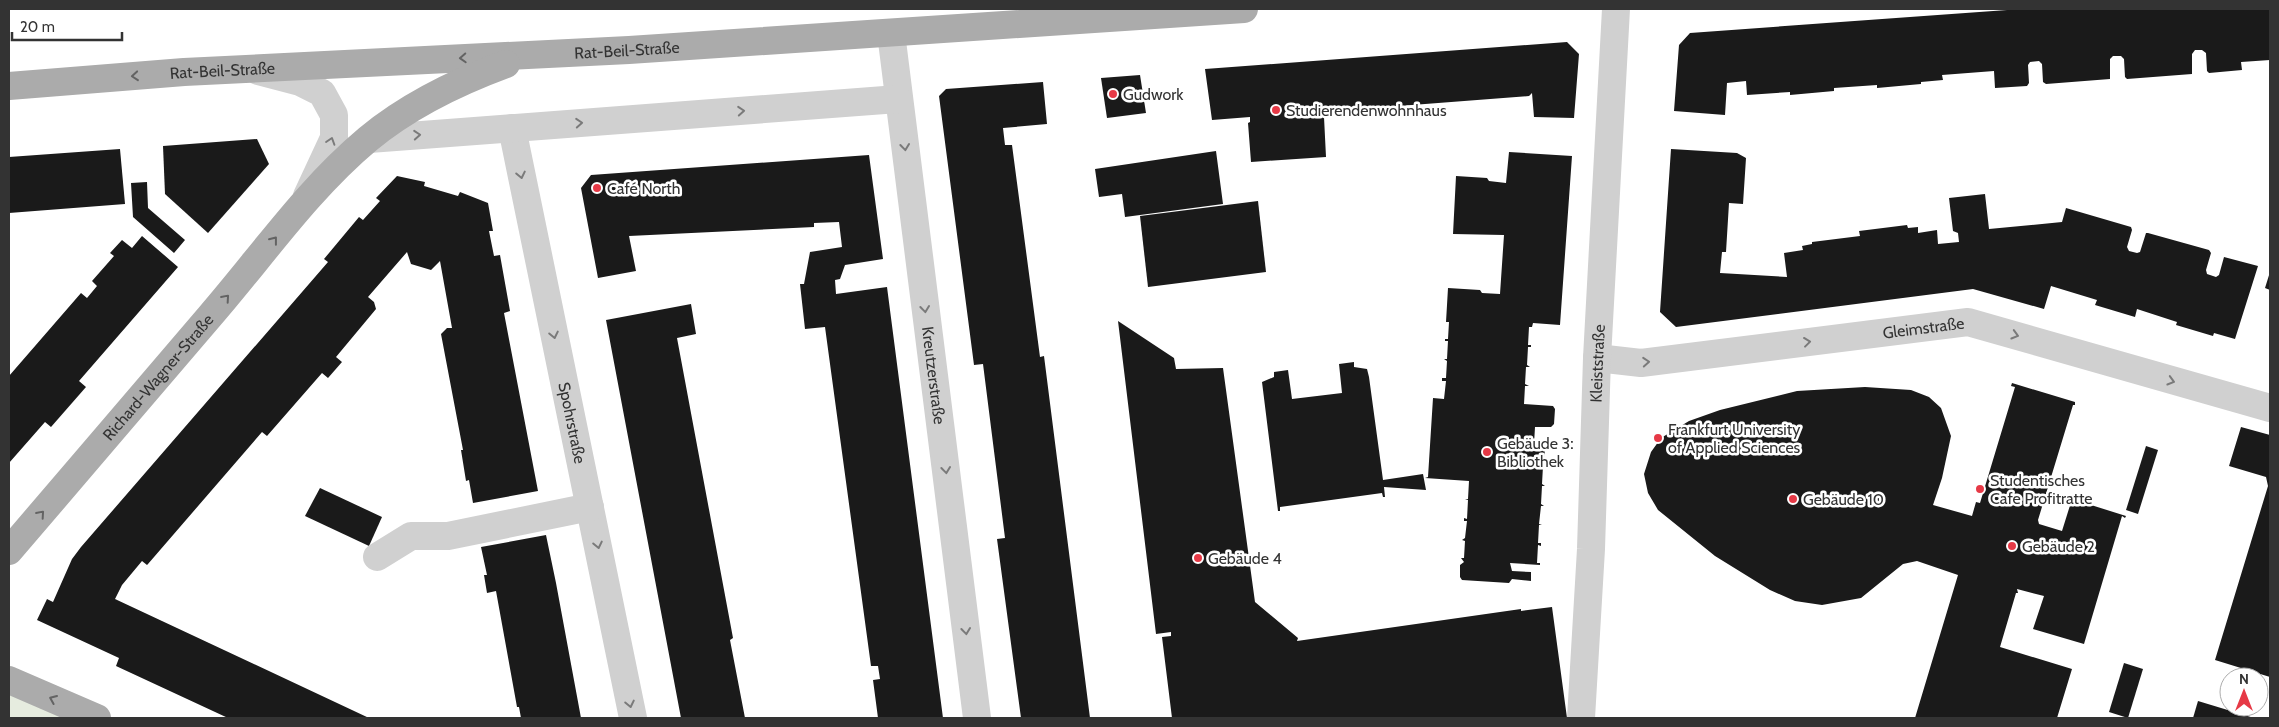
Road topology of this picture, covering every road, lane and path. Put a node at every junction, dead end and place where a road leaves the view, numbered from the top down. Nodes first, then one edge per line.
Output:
1 (1244, 9) edge
2 (1616, 9) edge
3 (891, 33) junction
4 (529, 55) junction
5 (248, 68) junction
6 (9, 86) edge
7 (898, 99) junction
8 (512, 128) junction
9 (368, 139) junction
10 (304, 202) junction
11 (1597, 358) junction
12 (2270, 408) edge
13 (590, 507) junction
14 (9, 551) edge
15 (377, 557) dead end
16 (9, 680) edge
17 (97, 718) edge
18 (633, 718) edge
19 (977, 718) edge
20 (1581, 718) edge

1 - 3 main road, Rat-Beil-Straße
2 - 11 street, Kleiststraße
3 - 4 main road, Rat-Beil-Straße
3 - 7 street, Kreutzerstraße
4 -> 5 main road, Rat-Beil-Straße
4 - 9 main road, Richard-Wagner-Straße
5 -> 6 main road, Rat-Beil-Straße
10 -> 5 street, Richard-Wagner-Straße
8 -> 7 street
7 -> 19 street, Kreutzerstraße
9 -> 8 street
8 -> 13 street, Spohrstraße
9 - 10 main road, Richard-Wagner-Straße
14 -> 10 main road, Richard-Wagner-Straße
11 -> 12 street, Gleimstraße
11 - 20 street, Kleiststraße
13 - 15 street
13 -> 18 street, Spohrstraße
17 -> 16 main road

